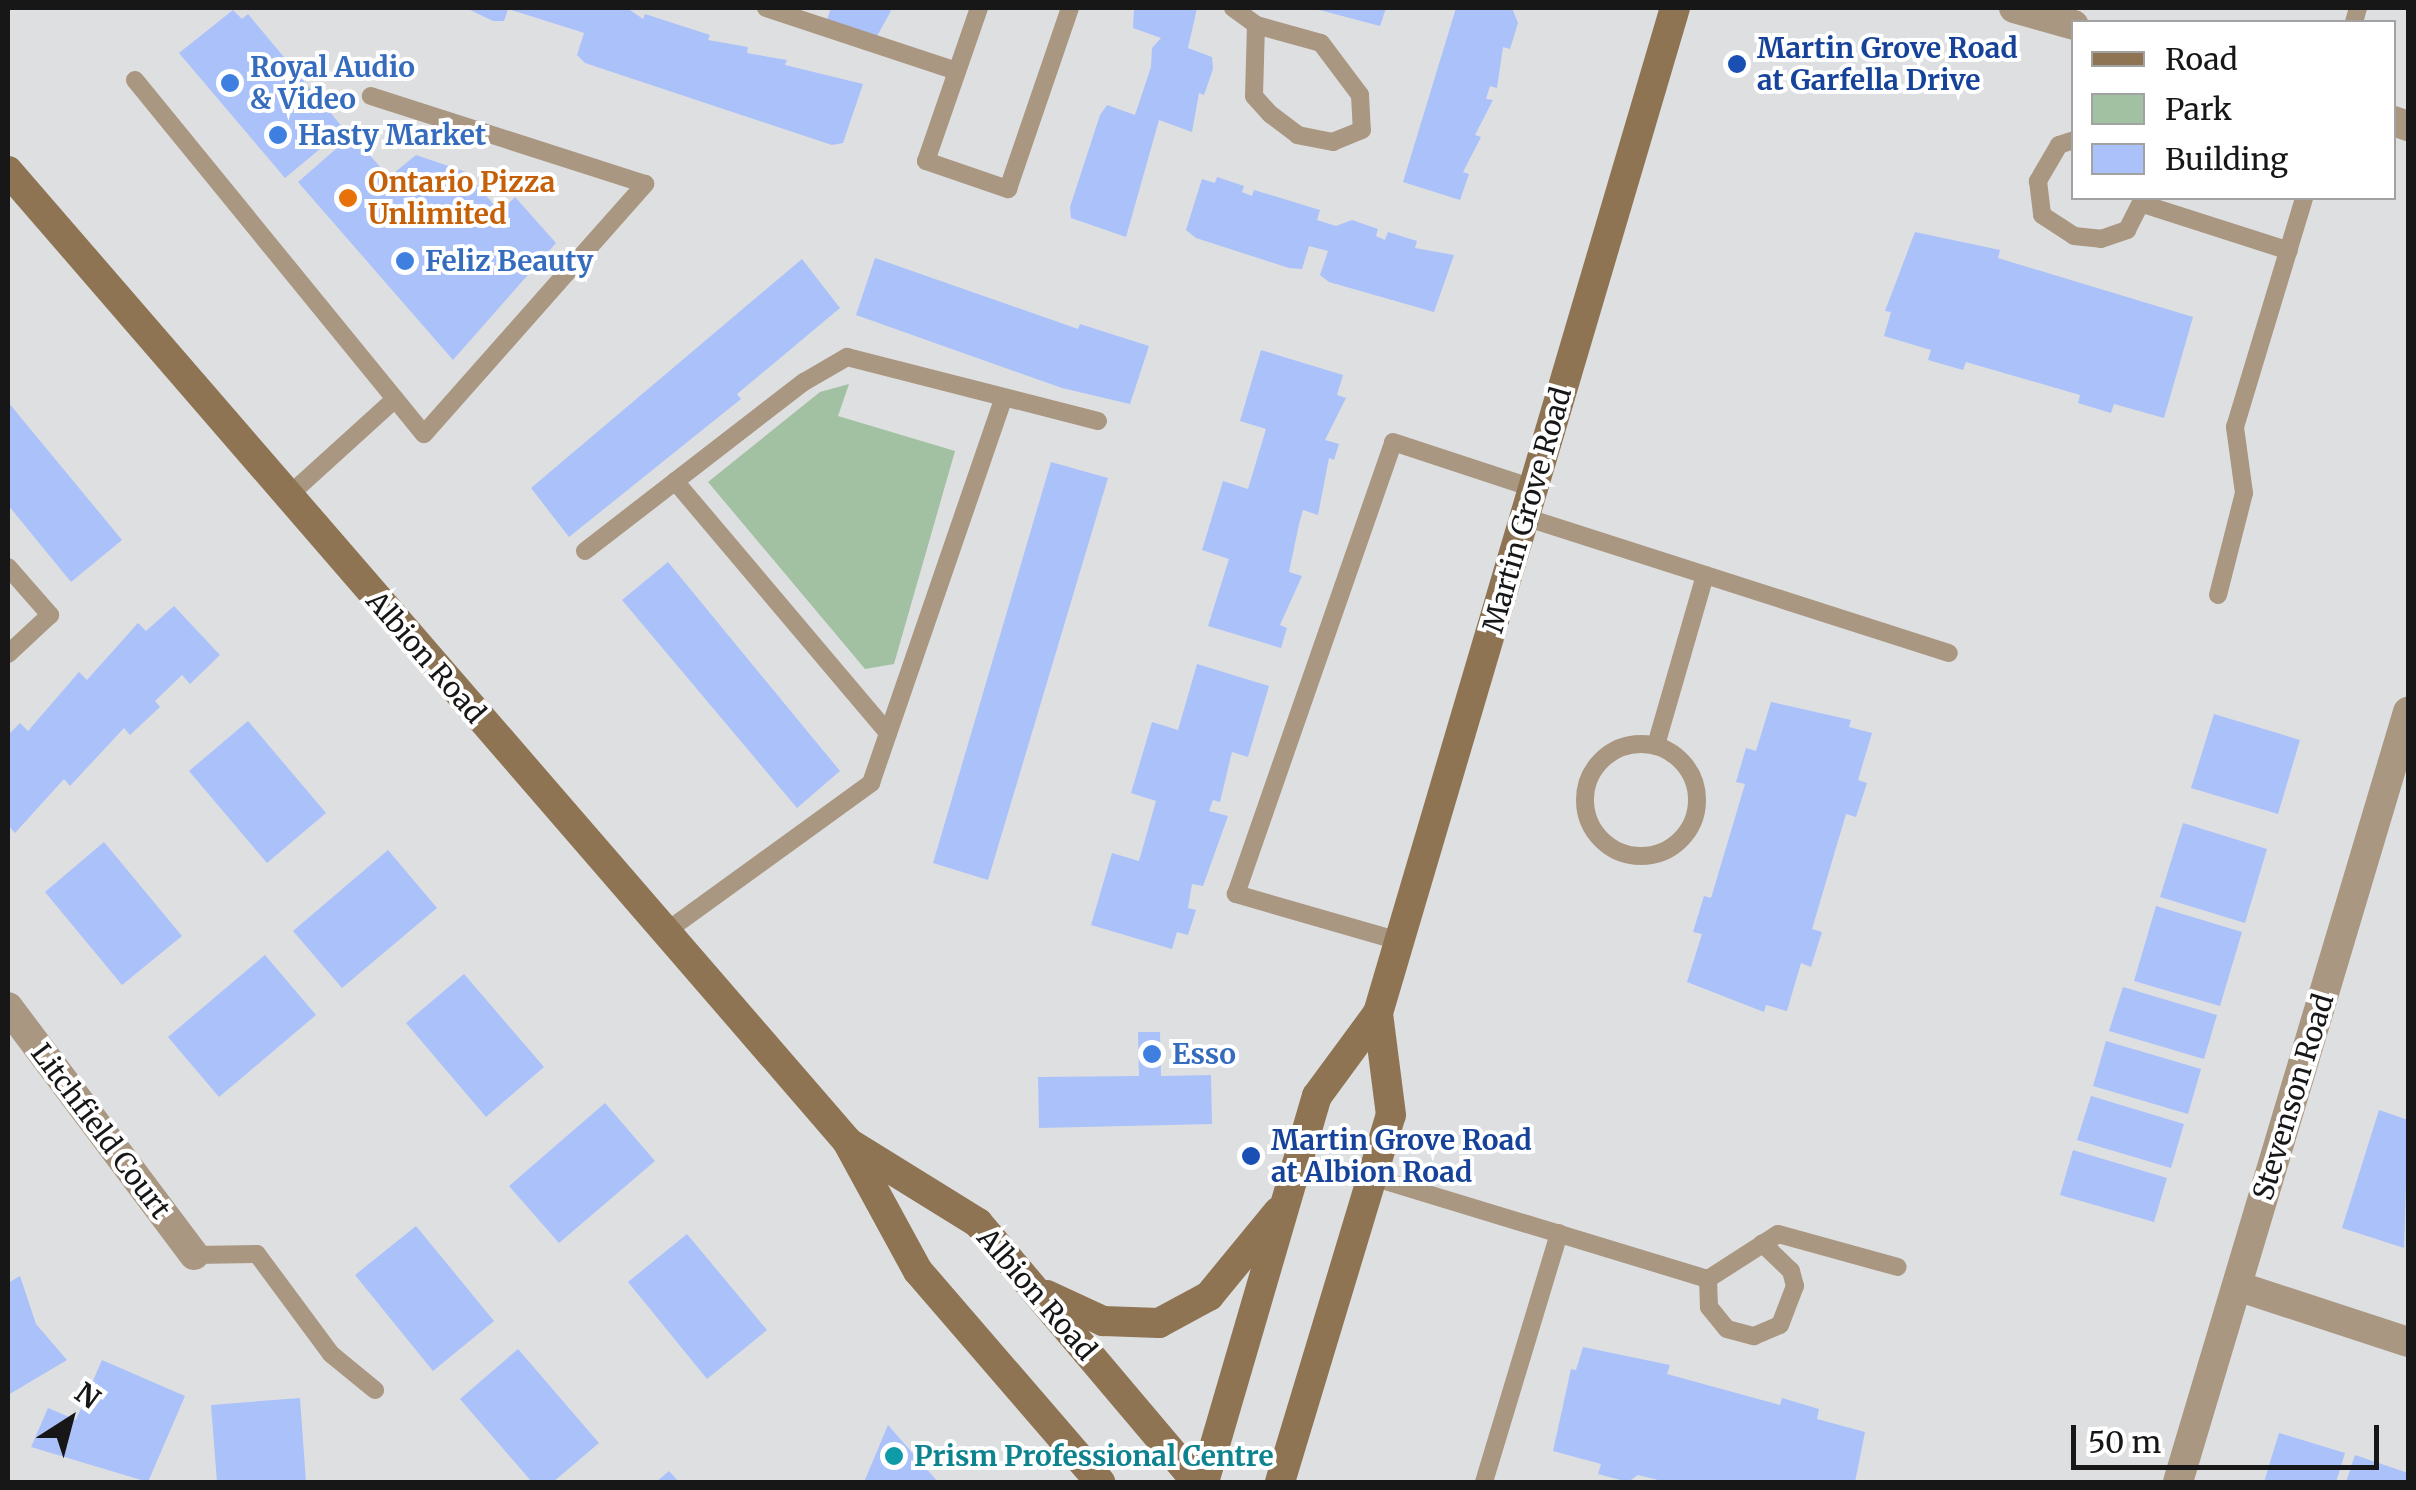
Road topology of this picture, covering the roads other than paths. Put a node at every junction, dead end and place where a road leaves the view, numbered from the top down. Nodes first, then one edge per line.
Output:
1 (766, 8) edge
2 (979, 8) edge
3 (1070, 8) edge
4 (1233, 8) edge
5 (1676, 8) edge
6 (2014, 8) edge
7 (2071, 24) edge
8 (1256, 26) junction
9 (957, 71) junction
10 (135, 80) dead end
11 (372, 96) dead end
12 (2071, 141) edge
13 (8, 171) edge
14 (2303, 200) edge
15 (2143, 201) edge
16 (2289, 251) junction
17 (395, 399) junction
18 (1003, 399) junction
19 (1098, 421) dead end
20 (675, 481) junction
21 (287, 496) junction
22 (1529, 502) junction
23 (585, 551) dead end
24 (8, 567) edge
25 (1705, 575) junction
26 (2218, 595) dead end
27 (1949, 652) dead end
28 (8, 654) edge
29 (2406, 729) edge
30 (888, 732) junction
31 (1656, 745) junction
32 (664, 933) junction
33 (1399, 941) junction
34 (8, 1007) edge
35 (1378, 1013) junction
36 (847, 1141) junction
37 (1372, 1177) junction
38 (1286, 1202) junction
39 (1559, 1233) junction
40 (1762, 1243) junction
41 (194, 1256) joint
42 (1898, 1267) dead end
43 (1708, 1279) junction
44 (2236, 1286) junction
45 (1032, 1287) junction
46 (2408, 1342) edge
47 (375, 1390) dead end
48 (1100, 1482) edge
49 (1200, 1482) edge
50 (1280, 1482) edge
51 (1484, 1482) edge
52 (2178, 1482) edge

1 - 9 lane
2 - 9 lane
3 - 9 lane
4 - 8 lane
5 - 22 main road, Martin Grove Road
6 - 7 street
8 - 8 lane
10 - 17 lane
11 - 17 lane
12 - 15 lane
13 - 21 main road, Albion Road
14 - 16 lane
15 - 16 lane
16 - 26 lane
17 - 21 lane
18 - 19 lane
18 - 20 lane
18 - 30 lane
20 - 23 lane
20 - 30 lane
21 - 32 main road, Albion Road
22 - 25 lane
22 - 33 main road, Martin Grove Road
22 - 33 lane
24 - 28 lane
25 - 27 lane
25 - 31 lane
29 - 44 street, Stevenson Road
30 - 32 lane
31 - 31 lane
32 - 36 main road, Albion Road
33 - 35 main road, Martin Grove Road
34 - 41 street, Litchfield Court
35 - 37 main road, Martin Grove Road
35 - 38 main road, Martin Grove Road
36 - 45 main road, Albion Road
36 - 48 main road, Albion Road
37 - 39 lane
37 - 50 main road, Martin Grove Road
38 - 45 main road
38 - 49 main road, Martin Grove Road
39 - 43 lane
39 - 51 lane
40 - 42 lane
40 - 43 lane
40 - 43 lane
41 - 47 lane
44 - 46 street
44 - 52 street, Stevenson Road
45 - 49 main road, Albion Road

